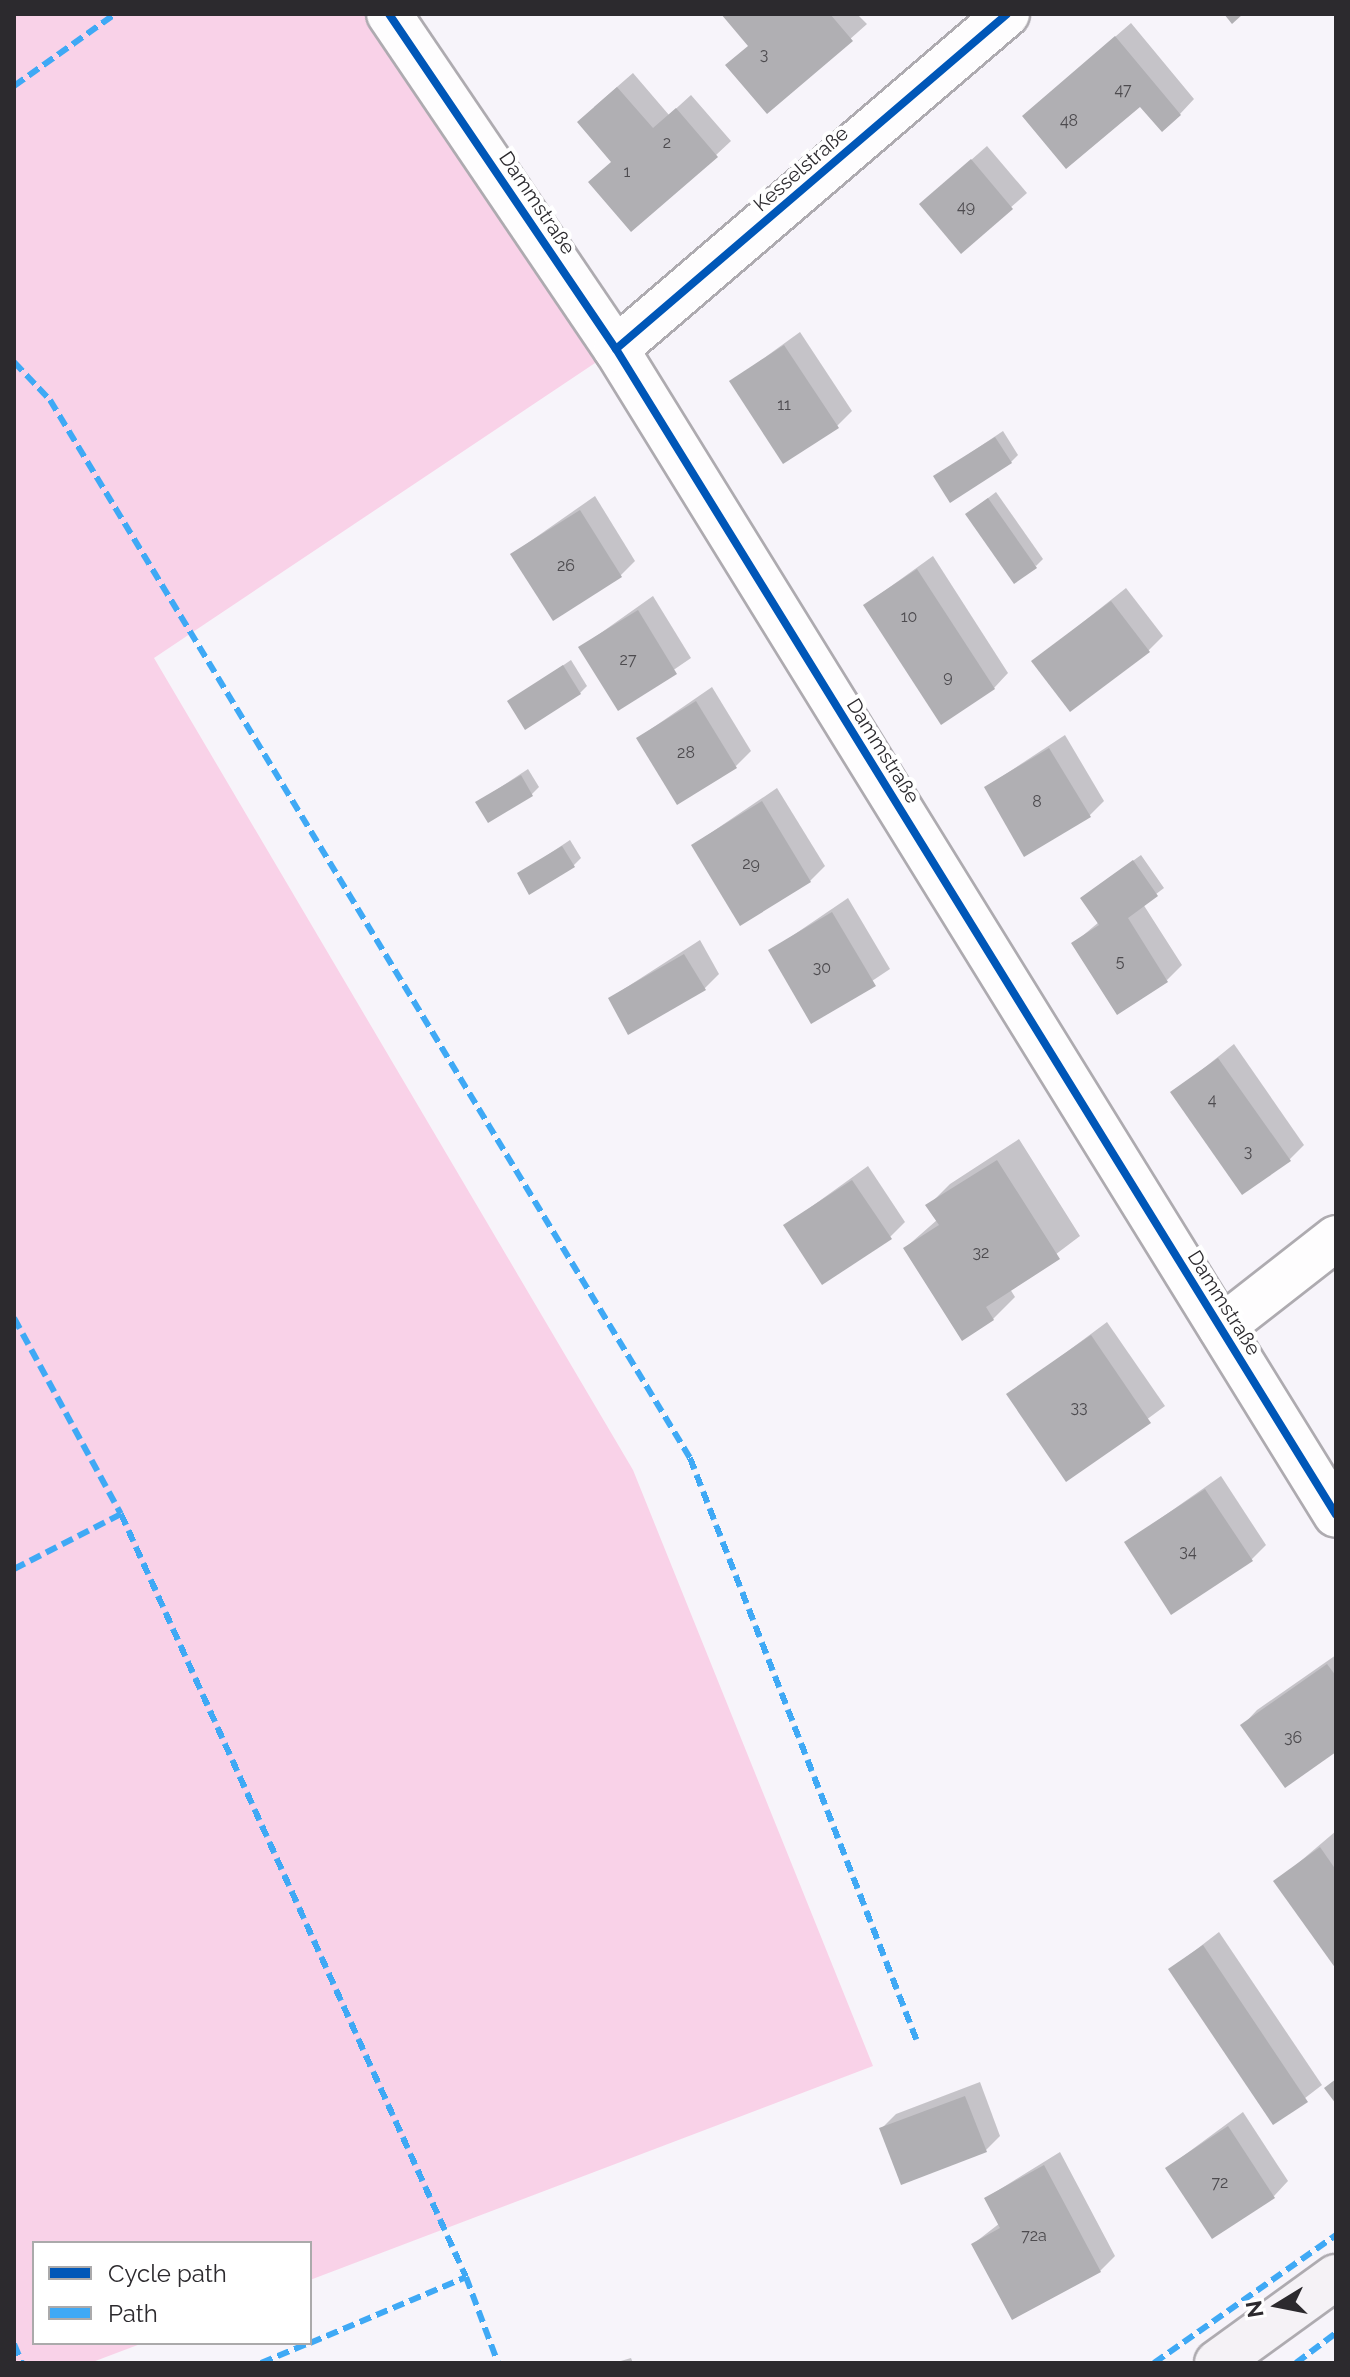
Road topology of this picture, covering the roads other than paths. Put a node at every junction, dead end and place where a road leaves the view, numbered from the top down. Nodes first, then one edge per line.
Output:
1 (389, 14) edge
2 (1007, 14) edge
3 (616, 349) junction
4 (1336, 1238) edge
5 (1221, 1328) junction
6 (1336, 1515) edge
7 (1336, 2277) edge
8 (1217, 2363) edge

1 - 3 street, Dammstraße
2 - 3 street, Kesselstraße
3 - 5 street, Dammstraße
4 - 5 street
5 - 6 street, Dammstraße
7 - 8 main road

